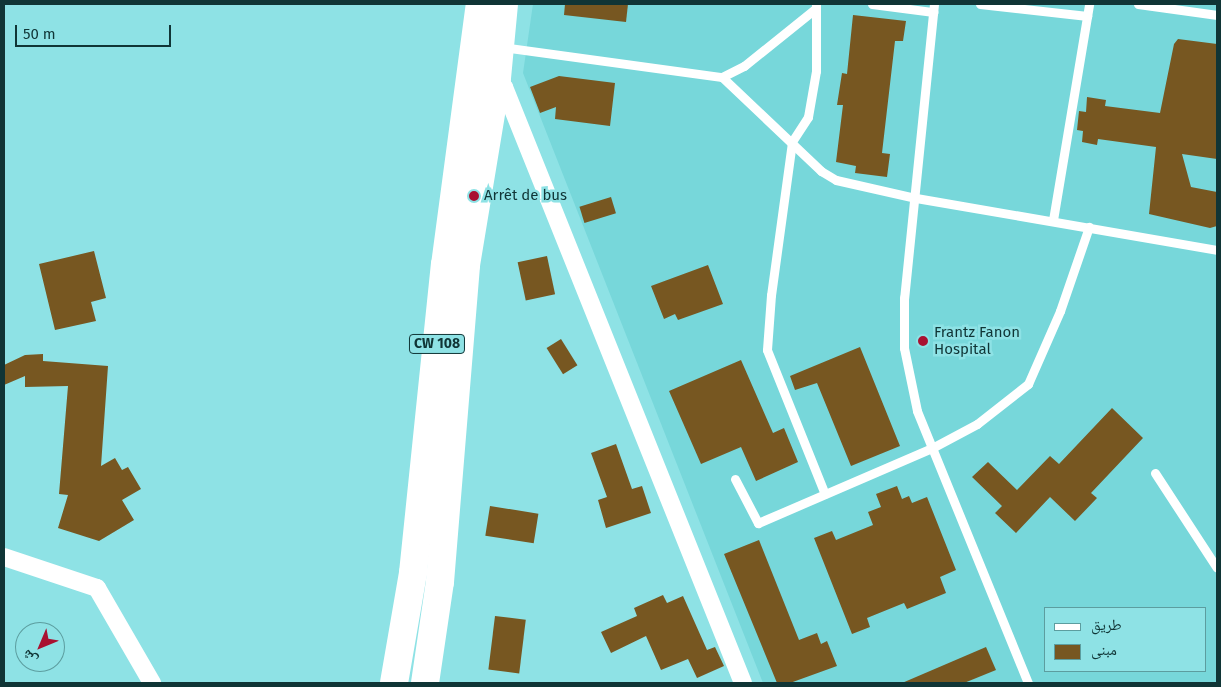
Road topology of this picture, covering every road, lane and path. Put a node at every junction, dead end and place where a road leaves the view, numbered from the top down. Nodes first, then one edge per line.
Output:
1 (480, 4) edge
2 (504, 4) edge
3 (872, 4) edge
4 (980, 4) edge
5 (1089, 4) edge
6 (1138, 4) edge
7 (815, 6) edge
8 (933, 8) edge
9 (1217, 15) edge
10 (1087, 16) junction
11 (499, 47) junction
12 (472, 66) junction
13 (722, 76) junction
14 (498, 78) junction
15 (792, 142) junction
16 (916, 198) junction
17 (1053, 220) junction
18 (1089, 227) junction
19 (1217, 250) edge
20 (932, 448) junction
21 (1155, 473) dead end
22 (735, 479) dead end
23 (825, 494) junction
24 (4, 557) edge
25 (1217, 568) edge
26 (152, 683) edge
27 (394, 683) edge
28 (425, 683) edge
29 (742, 683) edge
30 (1028, 683) edge

1 - 12 highway, CW 108
2 - 11 highway, CW 108
3 - 8 lane
4 - 10 lane
5 - 10 lane
6 - 9 lane
7 - 13 lane
7 - 15 lane
8 - 16 lane
10 - 17 lane
11 - 13 lane
11 - 14 highway, CW 108
12 - 14 street
12 - 27 highway, CW 108
13 - 15 lane
14 - 28 highway, CW 108
14 - 29 street
15 - 16 lane
15 - 23 lane
16 - 17 lane
16 - 20 lane
17 - 18 lane
18 - 19 lane
18 - 20 lane
20 - 23 lane
20 - 30 lane
21 - 25 lane
22 - 23 lane
24 - 26 street

